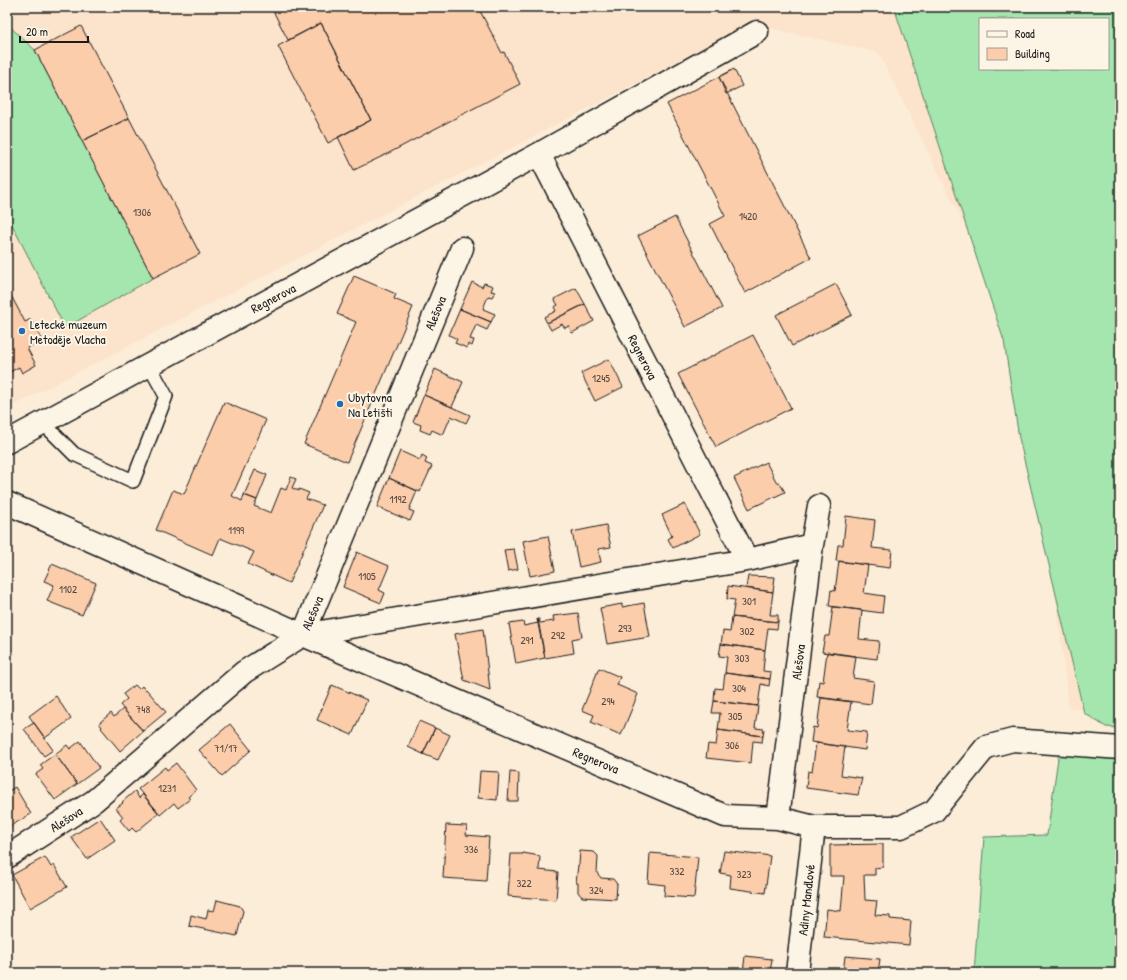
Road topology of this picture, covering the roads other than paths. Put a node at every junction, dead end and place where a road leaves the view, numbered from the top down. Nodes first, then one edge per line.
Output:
1 (757, 32) dead end
2 (539, 154) junction
3 (462, 248) dead end
4 (149, 365) junction
5 (43, 423) junction
6 (7, 442) edge
7 (7, 503) edge
8 (819, 506) dead end
9 (812, 545) junction
10 (747, 560) junction
11 (303, 635) junction
12 (1120, 748) edge
13 (778, 818) junction
14 (814, 827) junction
15 (7, 857) edge
16 (797, 973) edge

1 - 2 street, Regnerova
2 - 4 street, Regnerova
2 - 10 street, Regnerova
3 - 11 street, Alešova
4 - 5 street, Regnerova
4 - 5 lane
5 - 6 street, Regnerova
7 - 11 street, Regnerova
8 - 9 street, Alešova
9 - 10 street
9 - 13 street, Alešova
10 - 11 street
11 - 13 street, Regnerova
11 - 15 street, Alešova
12 - 14 street, Regnerova
13 - 14 street, Regnerova
14 - 16 street, Adiny Mandlové

